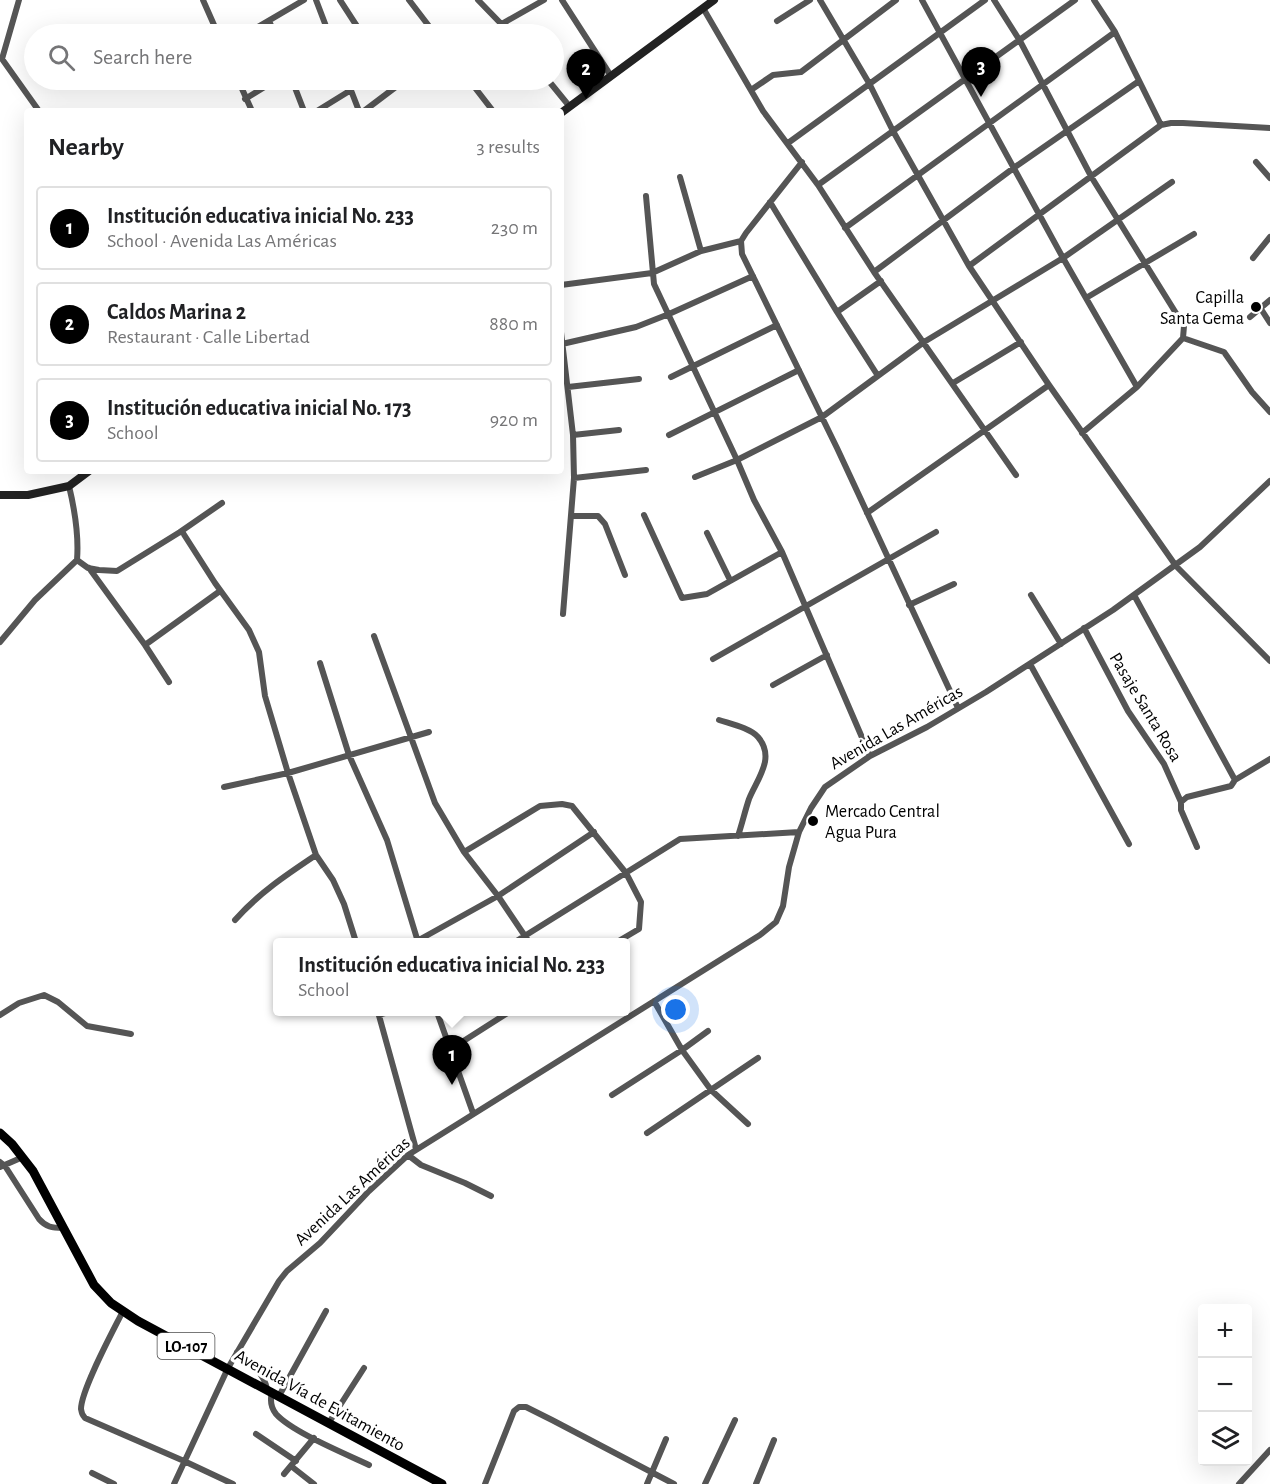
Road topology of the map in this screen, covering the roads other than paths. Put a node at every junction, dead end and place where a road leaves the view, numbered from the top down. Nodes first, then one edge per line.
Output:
1 (19, 0) edge
2 (203, 0) edge
3 (304, 0) edge
4 (316, 0) edge
5 (340, 0) edge
6 (409, 0) edge
7 (478, 0) edge
8 (544, 0) edge
9 (562, 0) edge
10 (714, 0) edge
11 (810, 0) edge
12 (820, 0) edge
13 (896, 0) edge
14 (922, 0) edge
15 (986, 0) edge
16 (994, 0) edge
17 (1075, 0) edge
18 (1095, 0) edge
19 (703, 8) junction
20 (270, 21) junction
21 (777, 21) dead end
22 (214, 24) edge
23 (264, 24) edge
24 (271, 24) edge
25 (325, 24) edge
26 (356, 24) edge
27 (427, 24) edge
28 (500, 24) joint
29 (1115, 32) junction
30 (939, 33) junction
31 (843, 39) junction
32 (1020, 41) junction
33 (611, 76) junction
34 (964, 78) junction
35 (1139, 81) junction
36 (869, 83) junction
37 (1043, 84) junction
38 (24, 90) edge
39 (24, 90) edge
40 (241, 90) edge
41 (260, 90) edge
42 (296, 90) edge
43 (351, 90) joint
44 (391, 90) edge
45 (477, 90) edge
46 (556, 90) edge
47 (751, 90) junction
48 (245, 99) junction
49 (570, 106) junction
50 (37, 108) edge
51 (250, 108) edge
52 (303, 108) edge
53 (322, 108) edge
54 (358, 108) edge
55 (368, 108) edge
56 (491, 108) edge
57 (564, 111) edge
58 (990, 122) junction
59 (1161, 126) junction
60 (1270, 128) edge
61 (893, 132) junction
62 (1067, 132) junction
63 (788, 143) junction
64 (802, 162) junction
65 (1256, 162) dead end
66 (1015, 167) junction
67 (919, 176) junction
68 (680, 177) dead end
69 (1092, 178) junction
70 (1270, 178) edge
71 (1172, 182) dead end
72 (818, 185) junction
73 (646, 196) dead end
74 (770, 202) junction
75 (1041, 215) junction
76 (945, 220) junction
77 (1117, 220) junction
78 (845, 228) junction
79 (1194, 234) dead end
80 (1270, 237) edge
81 (741, 241) junction
82 (701, 251) junction
83 (1063, 258) junction
84 (1253, 258) dead end
85 (1145, 264) junction
86 (969, 266) junction
87 (874, 272) junction
88 (652, 273) junction
89 (753, 276) junction
90 (881, 281) junction
91 (564, 285) edge
92 (1086, 298) junction
93 (992, 300) junction
94 (1270, 300) edge
95 (1261, 309) junction
96 (837, 312) junction
97 (669, 315) junction
98 (1250, 317) dead end
99 (1270, 323) edge
100 (777, 325) junction
101 (1184, 338) junction
102 (924, 342) junction
103 (1021, 342) junction
104 (564, 344) edge
105 (564, 358) edge
106 (693, 367) junction
107 (799, 370) junction
108 (878, 376) junction
109 (671, 378) dead end
110 (639, 379) dead end
111 (953, 383) junction
112 (1049, 385) junction
113 (568, 387) junction
114 (1137, 387) junction
115 (715, 412) junction
116 (1270, 412) edge
117 (822, 417) junction
118 (619, 430) dead end
119 (986, 430) junction
120 (1082, 433) junction
121 (573, 435) junction
122 (669, 435) dead end
123 (737, 460) junction
124 (646, 470) dead end
125 (85, 474) edge
126 (1016, 475) dead end
127 (695, 477) dead end
128 (574, 478) junction
129 (1270, 481) edge
130 (69, 486) junction
131 (0, 495) edge
132 (222, 503) dead end
133 (867, 513) junction
134 (644, 515) dead end
135 (573, 516) junction
136 (180, 532) junction
137 (707, 532) dead end
138 (936, 532) dead end
139 (782, 552) junction
140 (77, 560) junction
141 (888, 560) junction
142 (1176, 566) junction
143 (88, 568) junction
144 (625, 575) dead end
145 (730, 580) junction
146 (954, 584) dead end
147 (220, 591) junction
148 (1031, 595) dead end
149 (1134, 596) junction
150 (909, 605) junction
151 (806, 607) junction
152 (563, 614) dead end
153 (1084, 628) junction
154 (374, 636) dead end
155 (0, 642) edge
156 (1061, 644) junction
157 (145, 645) junction
158 (827, 655) junction
159 (713, 660) dead end
160 (1270, 661) edge
161 (320, 663) dead end
162 (1030, 664) junction
163 (169, 682) dead end
164 (773, 685) dead end
165 (958, 708) junction
166 (719, 720) dead end
167 (429, 732) dead end
168 (411, 738) junction
169 (350, 756) junction
170 (870, 756) junction
171 (1270, 759) edge
172 (288, 773) junction
173 (1234, 780) junction
174 (224, 788) dead end
175 (1181, 802) junction
176 (594, 832) junction
177 (799, 832) junction
178 (738, 836) junction
179 (1130, 844) dead end
180 (1197, 847) dead end
181 (464, 852) junction
182 (316, 855) junction
183 (626, 873) junction
184 (498, 896) junction
185 (235, 920) dead end
186 (355, 938) edge
187 (417, 938) edge
188 (425, 938) edge
189 (526, 938) edge
190 (528, 938) edge
191 (624, 938) edge
192 (654, 1001) junction
193 (0, 1015) edge
194 (379, 1016) edge
195 (438, 1016) edge
196 (501, 1016) edge
197 (630, 1016) edge
198 (630, 1016) edge
199 (708, 1031) dead end
200 (131, 1034) dead end
201 (451, 1049) junction
202 (682, 1050) junction
203 (758, 1058) dead end
204 (711, 1090) junction
205 (612, 1095) dead end
206 (473, 1113) junction
207 (748, 1124) dead end
208 (0, 1133) edge
209 (647, 1133) dead end
210 (416, 1149) junction
211 (408, 1155) junction
212 (23, 1157) junction
213 (2, 1165) edge
214 (491, 1196) dead end
215 (63, 1228) junction
216 (123, 1311) junction
217 (326, 1311) dead end
218 (237, 1352) junction
219 (228, 1368) junction
220 (364, 1368) dead end
221 (273, 1392) junction
222 (735, 1420) dead end
223 (328, 1424) junction
224 (256, 1434) dead end
225 (314, 1438) junction
226 (666, 1438) dead end
227 (774, 1440) dead end
228 (1270, 1450) edge
229 (184, 1461) junction
230 (293, 1463) junction
231 (369, 1465) dead end
232 (652, 1472) junction
233 (92, 1473) dead end
234 (284, 1474) dead end
235 (114, 1484) edge
236 (174, 1484) edge
237 (233, 1484) edge
238 (314, 1484) edge
239 (442, 1484) edge
240 (485, 1484) edge
241 (647, 1484) edge
242 (674, 1484) edge
243 (705, 1484) edge
244 (756, 1484) edge
245 (1239, 1484) edge

1 - 38 street
2 - 22 street
3 - 20 street
4 - 25 street
5 - 26 street
6 - 27 street
7 - 28 street
8 - 28 street
9 - 33 street
10 - 19 street
11 - 21 street
12 - 31 street
13 - 31 street
14 - 30 street
15 - 30 street
16 - 32 street
17 - 32 street
18 - 29 street
19 - 33 street
19 - 47 street
20 - 23 street
20 - 24 street
29 - 35 street
29 - 37 street
30 - 34 street
30 - 36 street
31 - 36 street
31 - 47 street
32 - 34 street
32 - 37 street
33 - 49 street
34 - 58 street
34 - 61 street
35 - 59 street
35 - 62 street
36 - 61 street
36 - 63 street
37 - 58 street
37 - 62 street
39 - 50 street
40 - 48 street
41 - 48 street
42 - 52 street
43 - 53 street
43 - 54 street
44 - 55 street
45 - 56 street
46 - 49 street
47 - 63 street
48 - 51 street
49 - 57 street
58 - 66 street
58 - 67 street
59 - 60 street
59 - 69 street
61 - 67 street
61 - 72 street
62 - 66 street
62 - 69 street
63 - 64 street
64 - 72 street
64 - 74 street
65 - 70 street
66 - 75 street
66 - 76 street
67 - 76 street
67 - 78 street
68 - 82 street
69 - 75 street
69 - 77 street
71 - 77 street
72 - 78 street
73 - 88 street
74 - 81 street
74 - 96 street
75 - 83 street
75 - 86 street
76 - 86 street
76 - 87 street
77 - 83 street
77 - 85 street
78 - 87 street
79 - 85 street
80 - 84 street
81 - 82 street
81 - 89 street
82 - 88 street
83 - 92 street
83 - 93 street
85 - 92 street
85 - 101 street
86 - 93 street
87 - 90 street
88 - 91 street
88 - 97 street
89 - 97 street
89 - 100 street
90 - 96 street
90 - 102 street
92 - 114 street
93 - 102 street
93 - 103 street
94 - 95 street
95 - 98 street
95 - 99 street
96 - 108 street
97 - 104 street
97 - 106 street
100 - 106 street
100 - 107 street
101 - 114 street
101 - 116 street
102 - 108 street
102 - 111 street
103 - 111 street
103 - 112 street
105 - 113 street
106 - 109 street
106 - 115 street
107 - 115 street
107 - 117 street
108 - 117 street
110 - 113 street
111 - 119 street
112 - 119 street
112 - 120 street
113 - 121 street
114 - 120 street
115 - 122 street
115 - 123 street
117 - 123 street
117 - 133 street
118 - 121 street
119 - 126 street
119 - 133 street
120 - 142 street
121 - 128 street
123 - 127 street
123 - 139 street
124 - 128 street
125 - 130 street
128 - 135 street
129 - 142 street, Avenida Las Américas
130 - 131 street
130 - 140 street
132 - 136 street
133 - 141 street
134 - 145 street
135 - 144 street
135 - 152 street
136 - 143 street
136 - 147 street
137 - 145 street
138 - 141 street
139 - 145 street
139 - 151 street
140 - 143 street
140 - 155 street
141 - 150 street
141 - 151 street
142 - 149 street, Avenida Las Américas
142 - 160 street
143 - 157 street
146 - 150 street
147 - 157 street
147 - 172 street
148 - 156 street
149 - 153 street, Avenida Las Américas
149 - 173 street
150 - 165 street
151 - 158 street
151 - 159 street
153 - 156 street, Avenida Las Américas
153 - 175 street, Pasaje Santa Rosa
154 - 168 street
156 - 162 street, Avenida Las Américas
157 - 163 street
158 - 164 street
158 - 170 street
161 - 169 street
162 - 165 street, Avenida Las Américas
162 - 179 street
165 - 170 street, Avenida Las Américas
166 - 178 street
167 - 168 street
168 - 169 street
168 - 181 street
169 - 172 street
169 - 187 street
170 - 177 street, Avenida Las Américas
171 - 173 street
172 - 174 street
172 - 182 street
173 - 175 street
175 - 180 street, Pasaje Santa Rosa
176 - 181 street
176 - 183 street
176 - 184 street
177 - 178 street
177 - 192 street, Avenida Las Américas
178 - 183 street
181 - 184 street
182 - 185 street
182 - 186 street
183 - 190 street
183 - 191 street
184 - 188 street
184 - 189 street
192 - 198 street, Avenida Las Américas
192 - 202 street
193 - 200 street
194 - 210 street
195 - 201 street
196 - 201 street
197 - 206 street, Avenida Las Américas
199 - 202 street
201 - 206 street
202 - 204 street
202 - 205 street
203 - 204 street
204 - 207 street
204 - 209 street
206 - 210 street, Avenida Las Américas
208 - 212 main road, Avenida Vía de Evitamiento / LO-107
210 - 211 street, Avenida Las Américas
211 - 214 street
211 - 218 street, Avenida Las Américas
212 - 213 street
212 - 215 main road, Avenida Vía de Evitamiento / LO-107
213 - 215 street
215 - 216 main road, Avenida Vía de Evitamiento / LO-107
216 - 219 main road, Avenida Vía de Evitamiento / LO-107
216 - 229 street
217 - 221 street
218 - 219 street, Avenida Las Américas
218 - 221 street
219 - 221 main road, Avenida Vía de Evitamiento / LO-107
219 - 229 street, Avenida Las Américas
220 - 223 street
221 - 223 main road, Avenida Vía de Evitamiento / LO-107
221 - 225 street
222 - 243 street
223 - 239 main road, Avenida Vía de Evitamiento / LO-107
224 - 230 street
225 - 230 street
225 - 231 street
226 - 232 street
227 - 244 street
228 - 245 street
229 - 236 street, Avenida Las Américas
229 - 237 street
230 - 234 street
230 - 238 street
232 - 240 street
232 - 241 street
232 - 242 street
233 - 235 street

